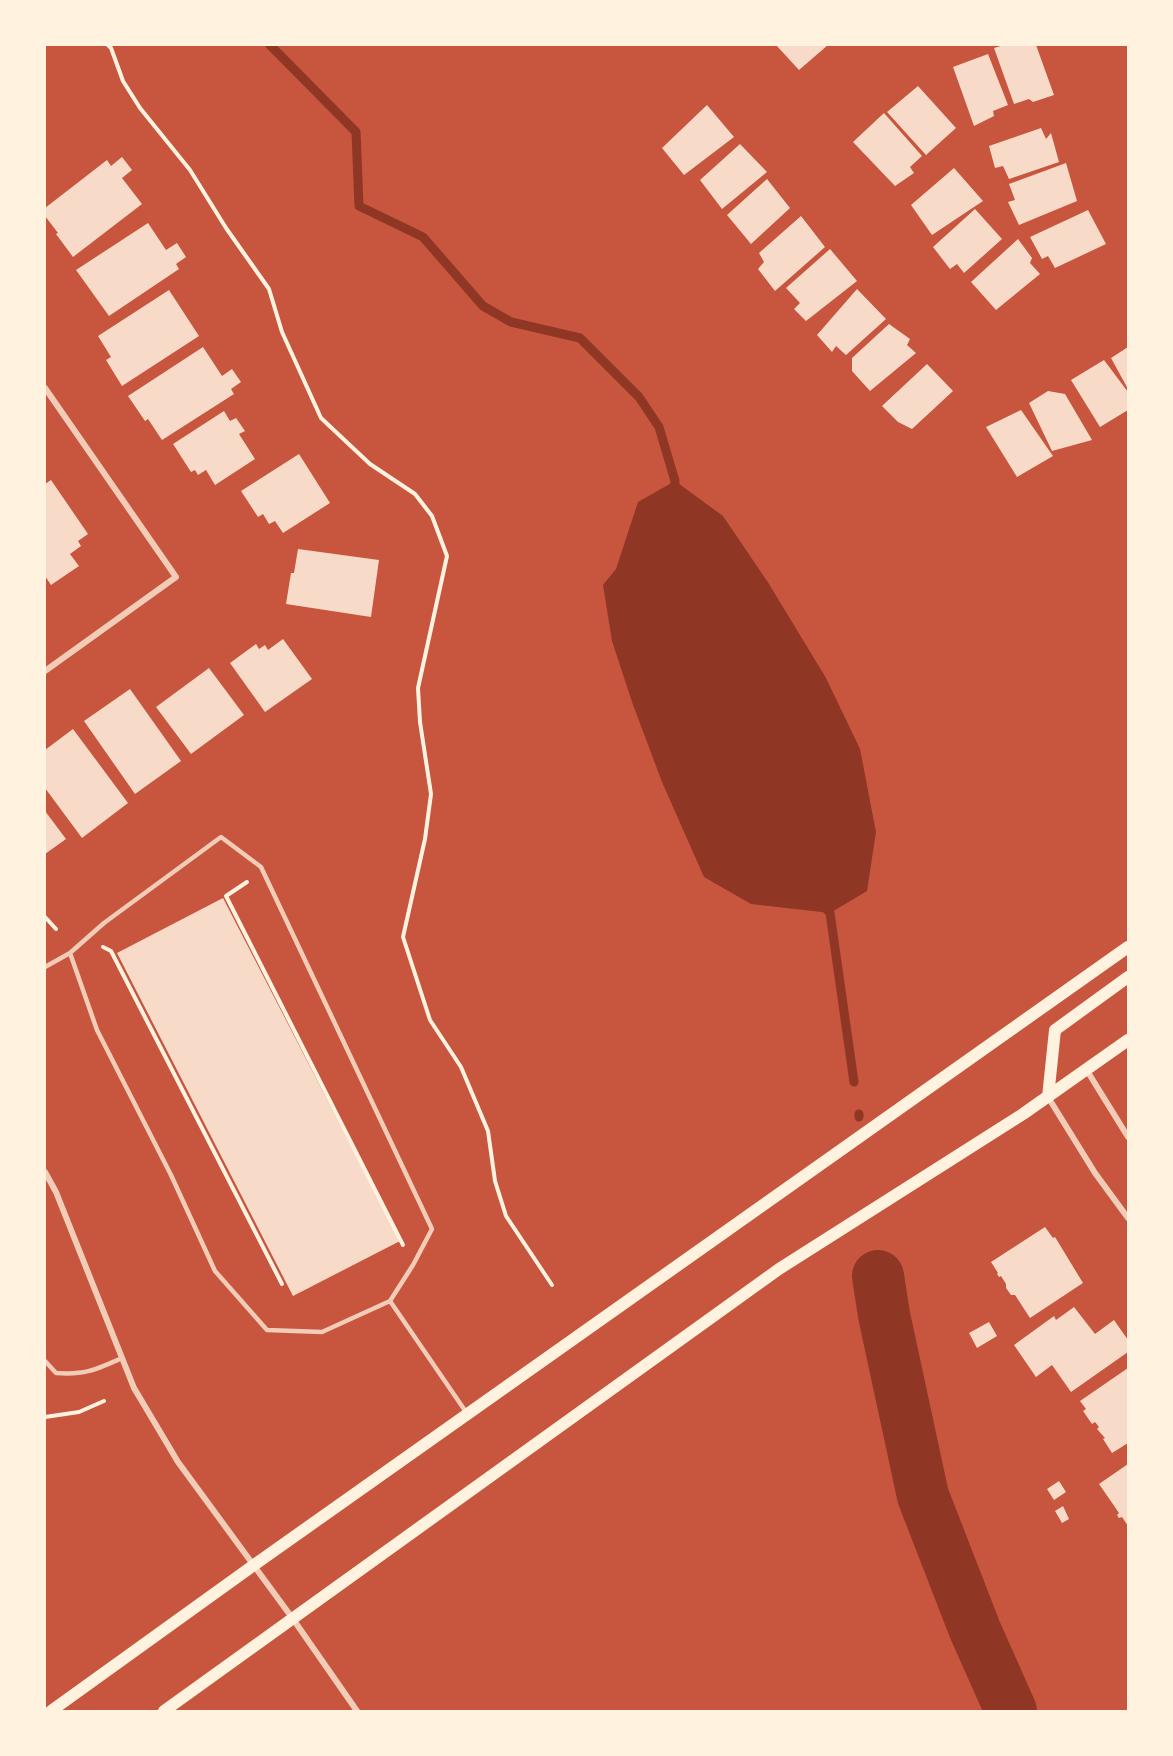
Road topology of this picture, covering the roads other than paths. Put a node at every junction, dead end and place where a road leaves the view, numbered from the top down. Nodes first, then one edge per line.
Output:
1 (45, 388) edge
2 (45, 671) edge
3 (1128, 948) edge
4 (70, 952) junction
5 (45, 967) edge
6 (1128, 977) edge
7 (1128, 1040) edge
8 (1086, 1069) junction
9 (1047, 1097) junction
10 (1128, 1137) edge
11 (45, 1172) edge
12 (1128, 1218) edge
13 (390, 1301) junction
14 (122, 1358) junction
15 (45, 1361) edge
16 (467, 1414) junction
17 (254, 1565) junction
18 (293, 1619) junction
19 (51, 1711) edge
20 (164, 1711) edge
21 (357, 1711) edge

1 - 2 street
3 - 16 main road
4 - 5 lane
4 - 13 lane
4 - 13 lane
6 - 9 main road
7 - 8 main road
8 - 9 main road
8 - 10 street
9 - 12 street
9 - 18 main road
11 - 14 street
13 - 16 lane
14 - 15 lane
14 - 17 street
16 - 17 main road
17 - 18 street
17 - 19 main road
18 - 20 main road
18 - 21 street

